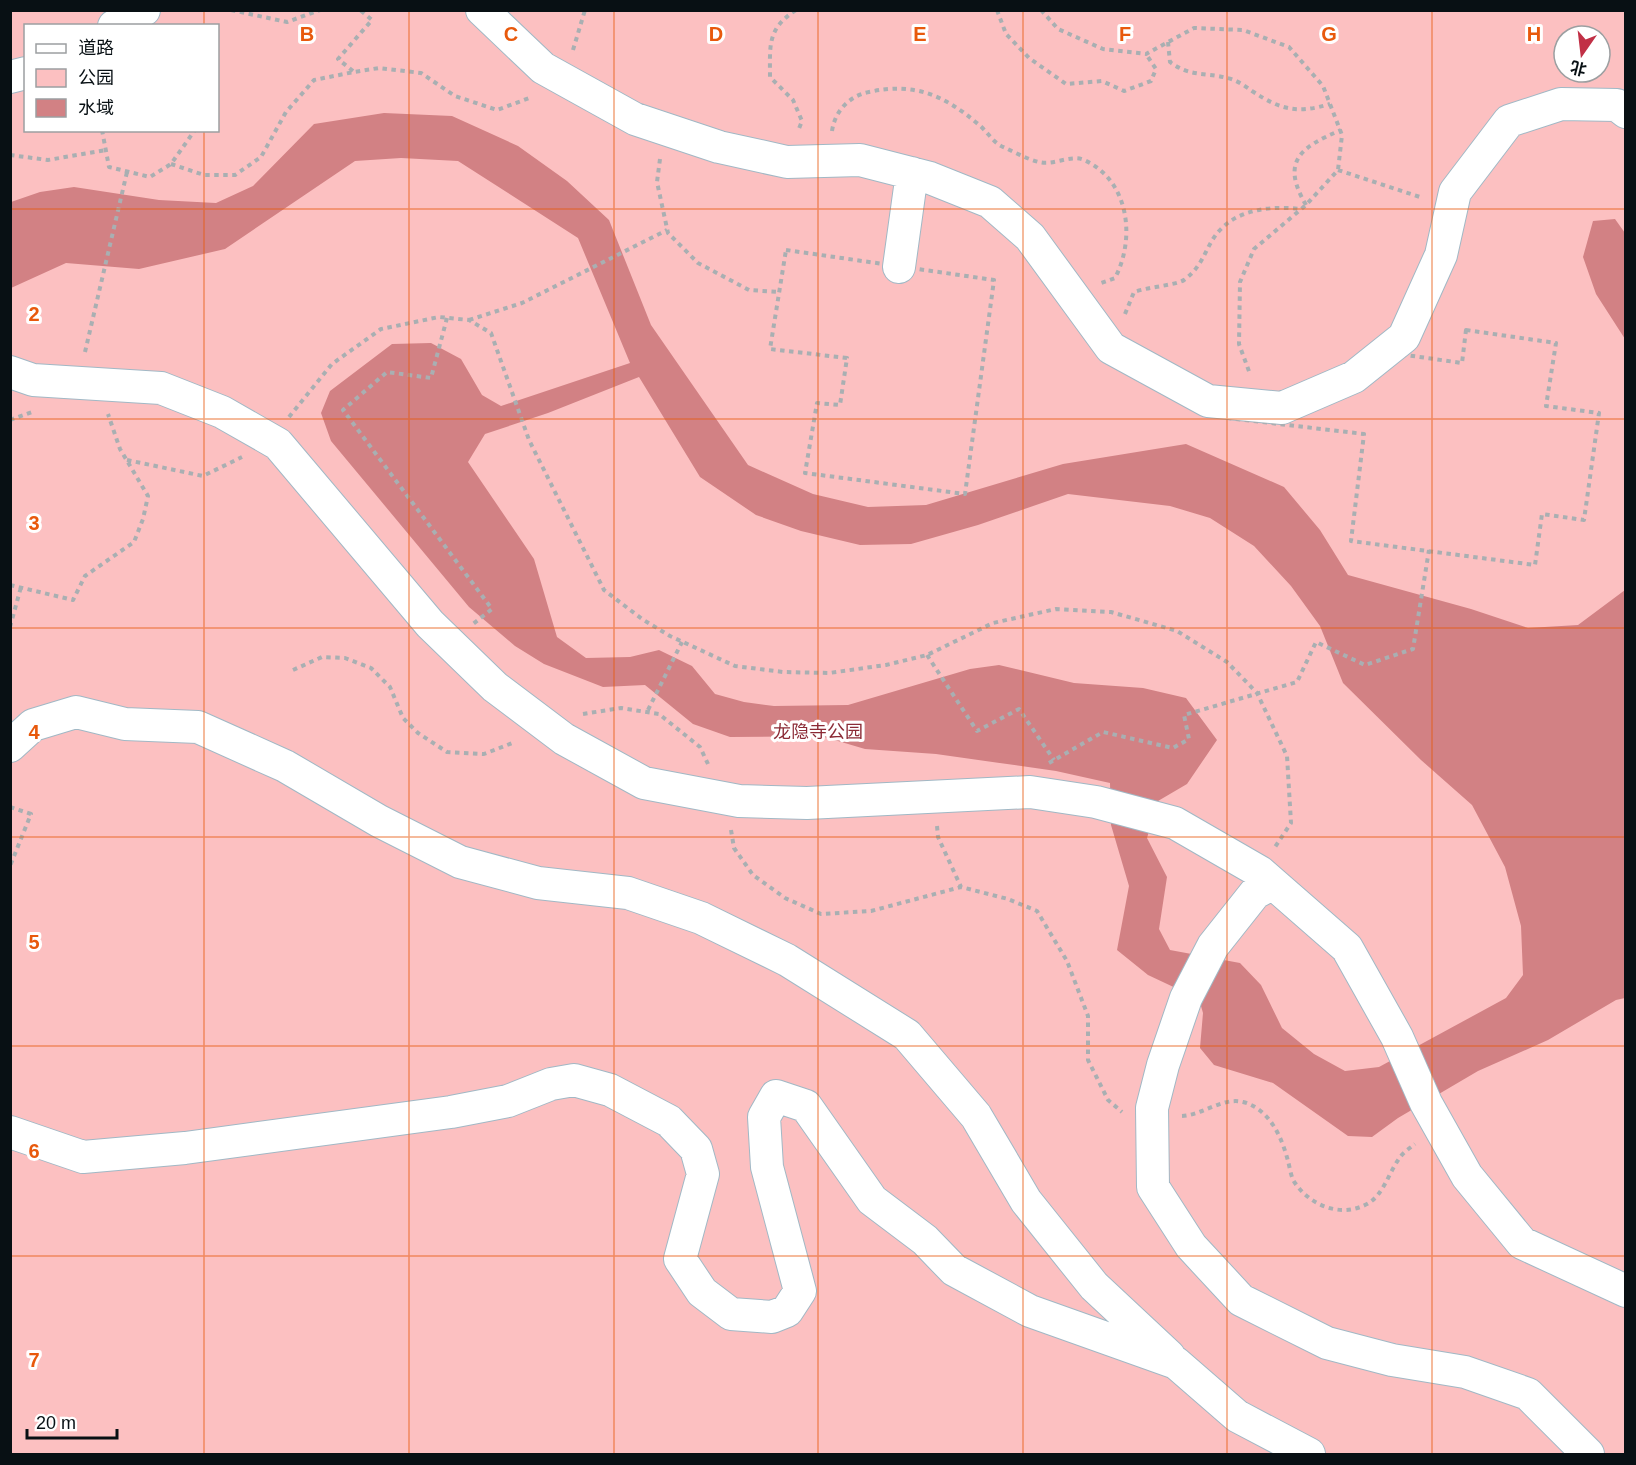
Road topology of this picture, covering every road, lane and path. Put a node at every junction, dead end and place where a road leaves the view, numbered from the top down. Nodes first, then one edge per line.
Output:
1 (144, 10) edge
2 (231, 10) edge
3 (320, 10) edge
4 (360, 10) edge
5 (482, 10) edge
6 (585, 10) edge
7 (796, 10) edge
8 (997, 10) edge
9 (1041, 10) edge
10 (118, 24) edge
11 (1168, 42) junction
12 (1146, 54) junction
13 (354, 72) junction
14 (560, 77) junction
15 (1330, 104) junction
16 (1626, 112) edge
17 (664, 128) junction
18 (1341, 130) junction
19 (102, 132) edge
20 (194, 132) edge
21 (106, 150) junction
22 (10, 155) edge
23 (841, 161) junction
24 (787, 162) junction
25 (171, 165) junction
26 (1338, 170) junction
27 (128, 172) junction
28 (912, 174) junction
29 (1306, 205) junction
30 (1452, 207) junction
31 (1301, 209) junction
32 (667, 230) junction
33 (899, 267) junction
34 (779, 292) junction
35 (1072, 295) junction
36 (447, 318) junction
37 (469, 320) junction
38 (92, 329) dead end
39 (1111, 348) junction
40 (1385, 352) junction
41 (10, 372) edge
42 (105, 385) junction
43 (1248, 394) junction
44 (1262, 406) junction
45 (266, 438) junction
46 (127, 460) junction
47 (1429, 550) junction
48 (10, 585) edge
49 (21, 587) junction
50 (10, 627) edge
51 (449, 642) junction
52 (682, 642) junction
53 (927, 655) junction
54 (1257, 693) junction
55 (648, 710) dead end
56 (10, 747) edge
57 (1054, 760) junction
58 (1045, 765) dead end
59 (936, 797) junction
60 (725, 799) junction
61 (10, 807) edge
62 (10, 866) edge
63 (1266, 878) junction
64 (960, 887) junction
65 (1432, 1114) junction
66 (1152, 1119) junction
67 (10, 1132) edge
68 (1626, 1291) edge
69 (1176, 1363) junction
70 (1309, 1455) edge
71 (1588, 1455) edge

1 - 10 street
2 - 3 path
4 - 13 path
5 - 14 street
6 - 14 path
7 - 24 path
8 - 12 path
9 - 12 path
11 - 12 path
11 - 15 path
11 - 15 path
13 - 14 path
13 - 25 path
14 - 17 street
15 - 18 path
16 - 30 street
17 - 24 street
17 - 32 path
18 - 26 path
18 - 29 path
19 - 21 path
20 - 25 path
21 - 22 path
21 - 27 path
23 - 24 street
23 - 28 street
23 - 35 path
25 - 27 path
26 - 29 path
26 - 30 path
27 - 38 path
28 - 33 street
28 - 35 street
29 - 31 path
30 - 40 street
31 - 39 path
31 - 43 path
32 - 34 path
32 - 37 path
33 - 34 path
33 - 34 path
35 - 39 street
36 - 37 path
36 - 45 path
36 - 51 path
37 - 52 path
39 - 43 street
40 - 44 path
40 - 47 path
41 - 42 street
42 - 45 street
42 - 46 path
43 - 44 path
43 - 44 path
43 - 47 path
45 - 46 path
45 - 51 street
46 - 49 path
47 - 54 path
48 - 49 path
49 - 50 path
51 - 60 street
52 - 53 path
52 - 55 path
53 - 54 path
53 - 57 path
54 - 57 path
54 - 63 path
56 - 69 street
57 - 58 path
59 - 60 street
59 - 63 street
59 - 64 path
60 - 64 path
61 - 62 path
63 - 65 street
63 - 66 street
64 - 66 path
65 - 66 path
65 - 68 street
66 - 71 street
67 - 69 street
69 - 70 street

